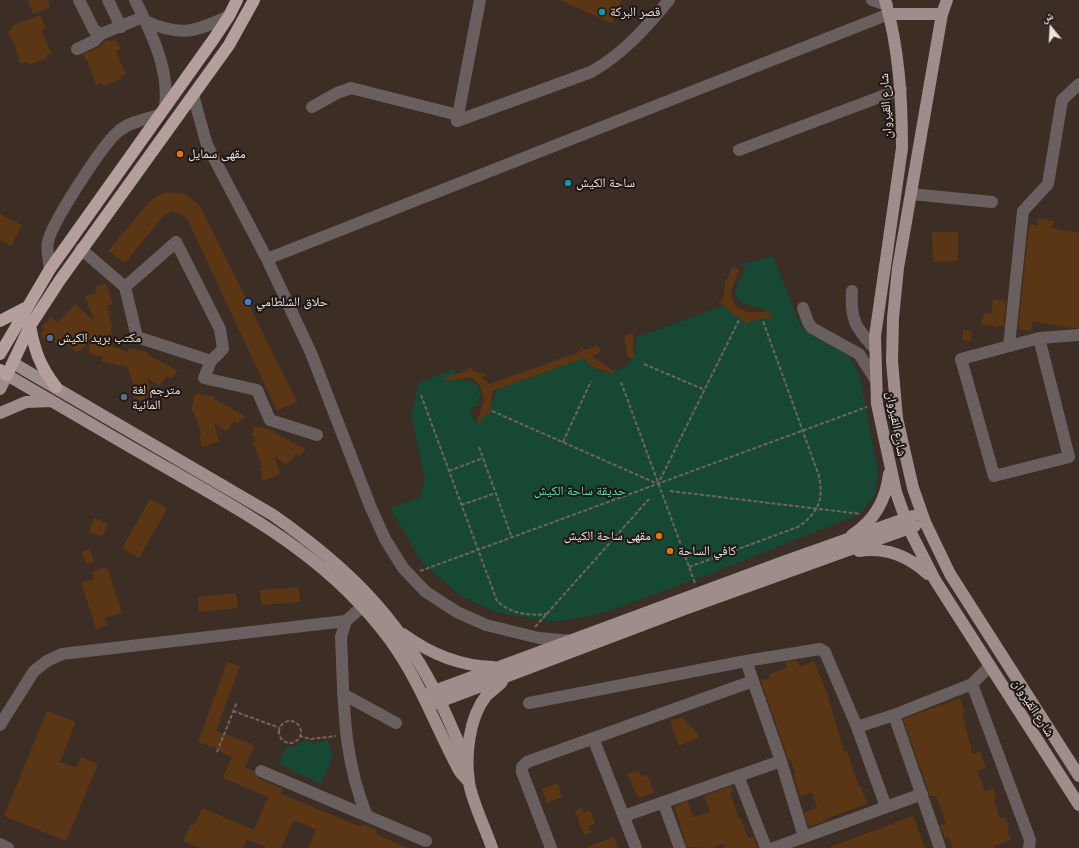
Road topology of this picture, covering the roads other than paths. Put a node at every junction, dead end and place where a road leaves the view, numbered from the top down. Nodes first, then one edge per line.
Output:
1 (79, 0) edge
2 (108, 0) edge
3 (135, 0) edge
4 (237, 0) edge
5 (254, 0) edge
6 (480, 0) edge
7 (669, 0) edge
8 (872, 0) edge
9 (947, 0) edge
10 (887, 6) edge
11 (942, 14) junction
12 (229, 16) junction
13 (144, 19) junction
14 (121, 27) junction
15 (101, 34) junction
16 (76, 49) dead end
17 (1079, 84) edge
18 (901, 89) junction
19 (193, 95) junction
20 (312, 107) dead end
21 (162, 111) junction
22 (458, 115) junction
23 (739, 150) dead end
24 (911, 194) junction
25 (992, 202) dead end
26 (81, 249) junction
27 (267, 259) junction
28 (50, 269) junction
29 (125, 287) junction
30 (852, 291) dead end
31 (26, 307) junction
32 (803, 308) dead end
33 (0, 321) edge
34 (30, 326) junction
35 (1079, 335) edge
36 (1039, 338) junction
37 (1009, 346) junction
38 (874, 349) junction
39 (0, 355) edge
40 (210, 361) junction
41 (13, 363) junction
42 (4, 373) edge
43 (875, 379) junction
44 (56, 387) junction
45 (0, 389) edge
46 (52, 401) junction
47 (0, 413) edge
48 (317, 434) dead end
49 (890, 467) junction
50 (923, 518) junction
51 (907, 524) junction
52 (840, 548) junction
53 (935, 580) junction
54 (362, 606) junction
55 (346, 621) junction
56 (398, 631) junction
57 (572, 641) junction
58 (746, 661) junction
59 (990, 666) junction
60 (501, 667) junction
61 (508, 678) junction
62 (753, 681) junction
63 (972, 684) junction
64 (344, 694) junction
65 (432, 698) junction
66 (529, 703) dead end
67 (894, 715) junction
68 (396, 723) dead end
69 (0, 725) edge
70 (857, 727) junction
71 (592, 738) junction
72 (781, 761) junction
73 (467, 763) junction
74 (261, 771) dead end
75 (738, 776) junction
76 (1079, 776) edge
77 (469, 782) junction
78 (922, 794) junction
79 (663, 802) junction
80 (1079, 806) edge
81 (886, 807) junction
82 (367, 816) junction
83 (624, 816) junction
84 (804, 837) junction
85 (426, 841) dead end
86 (0, 844) edge
87 (8, 848) edge
88 (492, 848) edge
89 (550, 848) edge
90 (636, 848) edge
91 (680, 848) edge
92 (766, 848) edge
93 (774, 848) edge
94 (940, 848) edge
95 (1029, 848) edge

1 - 15 street
2 - 14 street
3 - 13 street
4 - 12 highway
5 - 19 highway
6 - 22 street
7 - 22 street
8 - 10 street
9 - 11 main road, شارع القيروان
10 - 11 main road
10 - 18 main road, شارع القيروان
10 - 27 street
11 - 24 main road, شارع القيروان
12 - 13 street
12 - 21 highway
13 - 14 street
13 - 21 street
14 - 15 street
15 - 16 street
17 - 37 street
18 - 23 street
18 - 38 main road, شارع القيروان
19 - 26 highway
19 - 27 street
20 - 22 street
21 - 28 highway
21 - 28 street
24 - 25 street
24 - 50 main road, شارع القيروان
26 - 29 street
26 - 34 highway
27 - 57 street
28 - 31 highway
29 - 40 street
29 - 40 street
30 - 38 street
31 - 33 highway
31 - 39 highway
32 - 43 street
34 - 41 highway
34 - 44 highway
35 - 36 street
36 - 37 street
36 - 37 street
38 - 43 main road, شارع القيروان
39 - 41 highway
40 - 48 street
41 - 42 highway
41 - 44 main road
42 - 45 main road
42 - 46 main road
43 - 49 main road, شارع القيروان
44 - 56 main road
46 - 47 main road
46 - 54 main road
49 - 51 main road, شارع القيروان
49 - 52 main road
50 - 51 main road
50 - 76 main road, شارع القيروان
51 - 52 main road
51 - 53 main road, شارع القيروان
52 - 53 main road
52 - 57 main road
52 - 61 main road
53 - 59 main road, شارع القيروان
54 - 55 street
54 - 65 main road
55 - 64 street
55 - 69 street
56 - 60 main road
56 - 65 main road
57 - 60 main road
58 - 62 street
58 - 66 street
58 - 70 street
59 - 63 street
59 - 80 main road, شارع القيروان
60 - 65 main road
61 - 65 main road
61 - 73 main road
62 - 71 street
62 - 72 street
63 - 67 street
63 - 95 street
64 - 68 street
64 - 82 street
65 - 73 main road
65 - 77 main road
67 - 70 street
67 - 78 street
70 - 81 street
71 - 83 street
71 - 89 street
72 - 75 street
72 - 84 street
73 - 77 main road
74 - 82 street
75 - 79 street
75 - 92 street
77 - 88 main road
78 - 81 street
78 - 94 street
79 - 83 street
79 - 91 street
81 - 84 street
82 - 85 street
83 - 90 street
84 - 93 street
86 - 87 street

